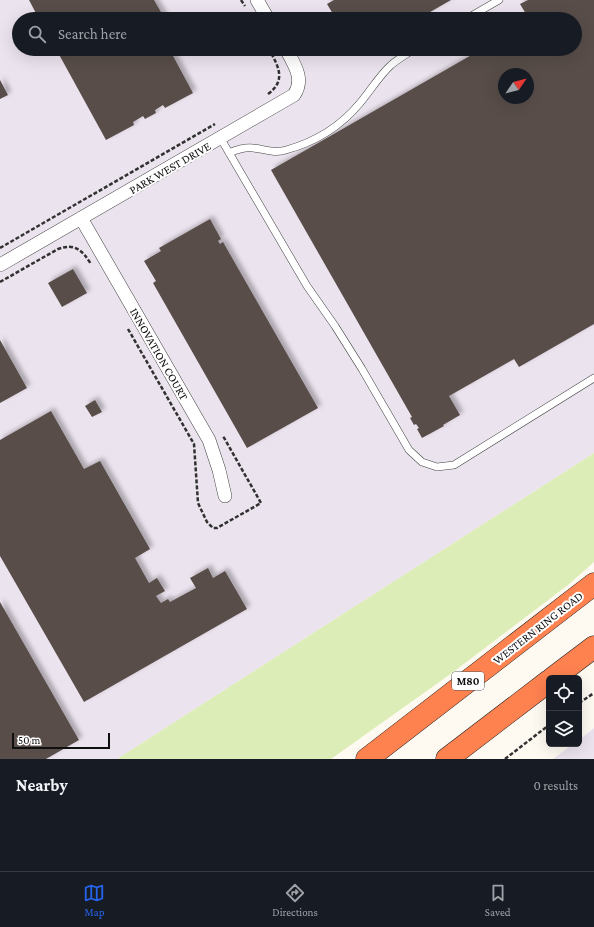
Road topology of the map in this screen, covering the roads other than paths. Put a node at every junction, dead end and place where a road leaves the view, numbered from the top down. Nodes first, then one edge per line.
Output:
1 (257, 0) edge
2 (499, 0) edge
3 (264, 12) edge
4 (478, 12) edge
5 (290, 56) edge
6 (404, 56) edge
7 (220, 139) junction
8 (229, 152) junction
9 (81, 218) junction
10 (0, 264) edge
11 (594, 378) edge
12 (225, 496) dead end
13 (594, 580) edge
14 (594, 584) edge
15 (569, 604) junction
16 (594, 648) edge
17 (557, 675) edge
18 (546, 683) edge
19 (367, 759) edge
20 (447, 759) edge

1 - 3 street
2 - 4 lane
5 - 7 street, PARK WEST DRIVE
6 - 8 lane
7 - 8 lane
7 - 9 street, PARK WEST DRIVE
8 - 11 lane
9 - 10 street, PARK WEST DRIVE
9 - 12 street, INNOVATION COURT
13 - 15 highway
14 - 15 highway, WESTERN RING ROAD / M80
15 - 19 highway, WESTERN RING ROAD / M80
16 - 17 highway
18 - 20 highway

